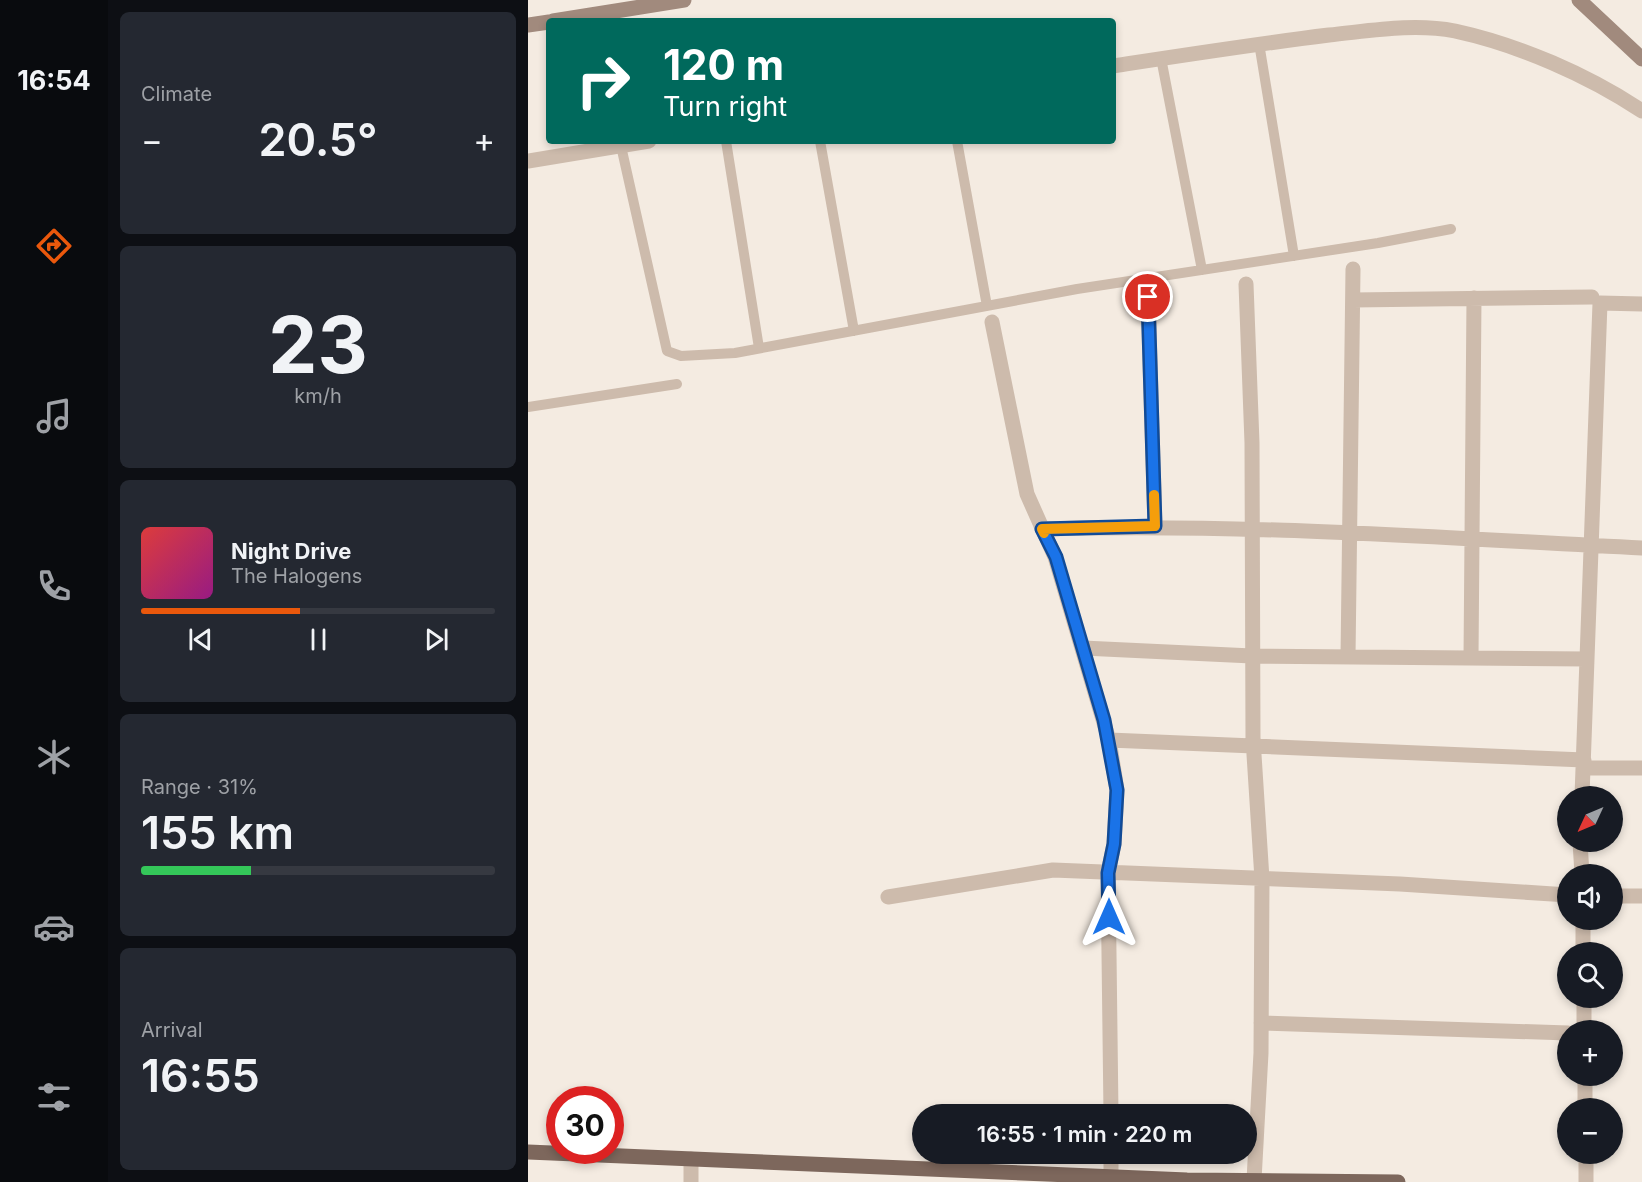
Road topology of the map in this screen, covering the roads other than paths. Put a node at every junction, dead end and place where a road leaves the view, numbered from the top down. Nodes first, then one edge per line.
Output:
1 (684, 0) edge
2 (1579, 0) edge
3 (570, 18) edge
4 (546, 22) edge
5 (528, 25) edge
6 (1259, 44) junction
7 (1161, 58) junction
8 (1642, 58) edge
9 (1116, 66) edge
10 (1642, 111) edge
11 (632, 144) edge
12 (726, 144) edge
13 (821, 144) edge
14 (958, 144) edge
15 (621, 146) junction
16 (528, 160) edge
17 (1451, 229) dead end
18 (1294, 256) junction
19 (1353, 269) dead end
20 (1203, 270) junction
21 (1246, 284) dead end
22 (1148, 297) dead end
23 (1592, 297) dead end
24 (1474, 298) junction
25 (1353, 300) junction
26 (1642, 304) edge
27 (987, 306) junction
28 (992, 322) dead end
29 (854, 331) junction
30 (759, 348) junction
31 (677, 384) dead end
32 (528, 407) edge
33 (1155, 526) junction
34 (1251, 528) junction
35 (1042, 529) junction
36 (1348, 532) junction
37 (1472, 539) junction
38 (1592, 545) junction
39 (1642, 548) edge
40 (1083, 648) junction
41 (1252, 657) junction
42 (1348, 657) junction
43 (1471, 658) junction
44 (1587, 659) junction
45 (1109, 740) junction
46 (1253, 748) junction
47 (1583, 764) junction
48 (1642, 768) edge
49 (1582, 786) edge
50 (1108, 873) junction
51 (1262, 879) junction
52 (1557, 894) edge
53 (1623, 896) edge
54 (1642, 896) edge
55 (888, 897) dead end
56 (1261, 1023) junction
57 (1557, 1033) edge
58 (1111, 1104) edge
59 (528, 1152) edge
60 (691, 1159) junction
61 (1586, 1164) edge
62 (1111, 1179) edge
63 (1255, 1181) edge
64 (691, 1182) edge
65 (1398, 1182) edge
66 (1586, 1182) edge

1 - 3 street
2 - 8 street
4 - 5 street
6 - 7 street
6 - 10 street
6 - 18 lane
7 - 9 street
7 - 20 lane
11 - 15 street
12 - 30 lane
13 - 29 lane
14 - 27 lane
15 - 16 street
15 - 30 lane
17 - 18 lane
18 - 20 lane
19 - 25 street
20 - 27 lane
21 - 34 street
22 - 33 street
23 - 24 street
24 - 25 street
24 - 37 street
25 - 36 street
26 - 38 street
27 - 29 lane
28 - 35 street
29 - 30 lane
31 - 32 lane
33 - 34 street
33 - 35 street
34 - 36 street
34 - 41 street
35 - 40 street
36 - 37 street
36 - 42 street
37 - 38 street
37 - 43 street
38 - 39 street
38 - 44 street
40 - 41 street
40 - 45 street
41 - 42 street
41 - 46 street
42 - 43 street
43 - 44 street
44 - 47 street
45 - 46 street
45 - 50 street
46 - 47 street
46 - 51 street
47 - 48 street
47 - 49 street
50 - 51 street
50 - 55 street
50 - 58 street
51 - 52 street
51 - 56 street
53 - 54 street
56 - 57 street
56 - 63 street
59 - 60 main road
60 - 62 main road
60 - 64 street
61 - 66 street
62 - 63 main road
63 - 65 main road

